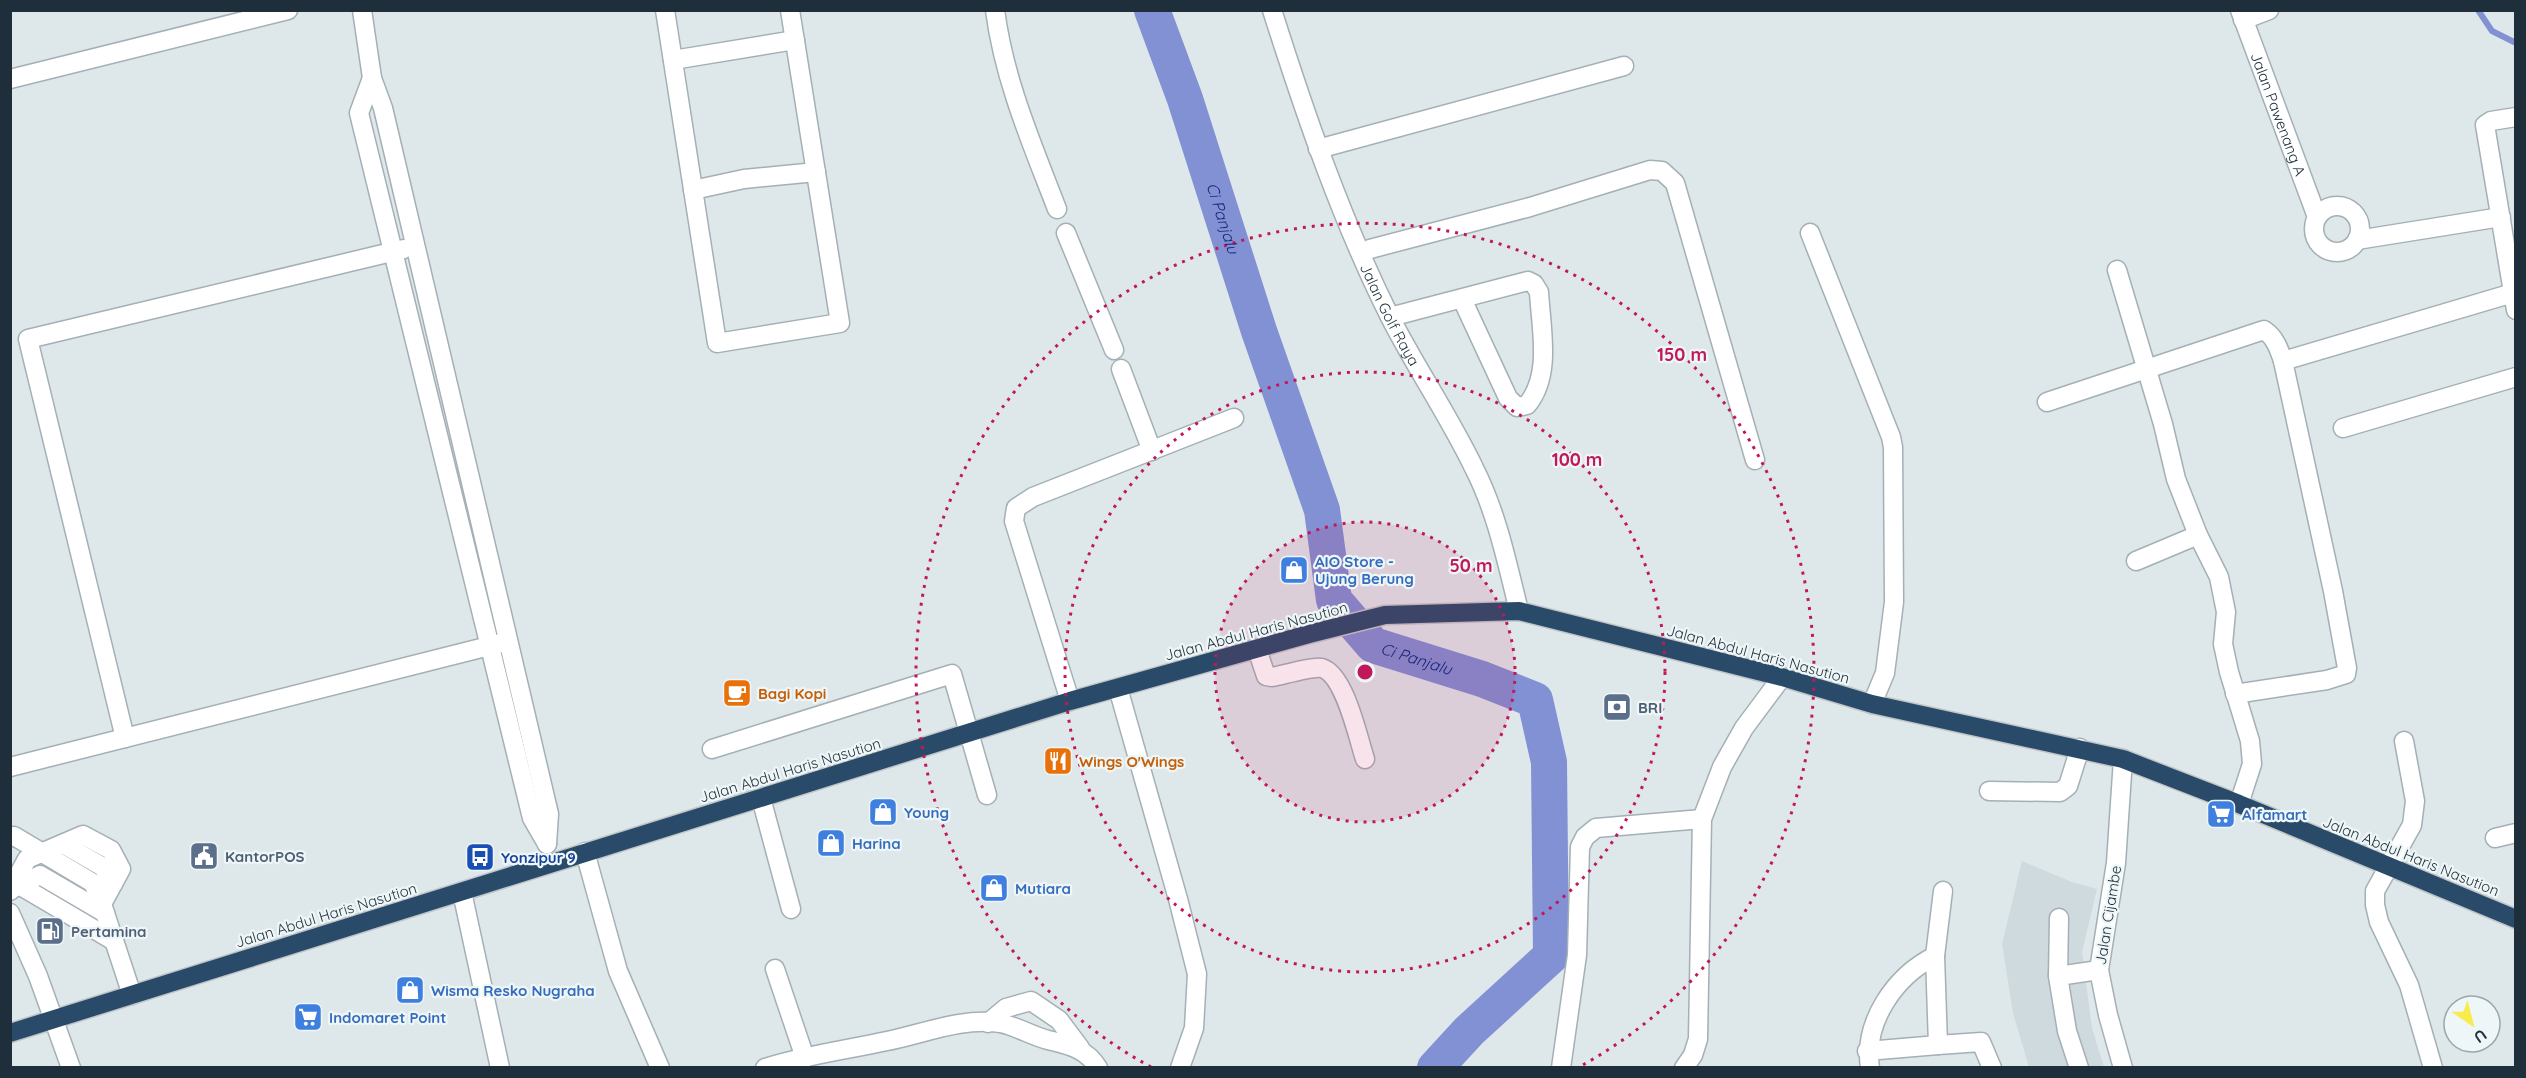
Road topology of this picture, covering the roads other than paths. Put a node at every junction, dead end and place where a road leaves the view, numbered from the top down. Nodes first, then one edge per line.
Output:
1 (288, 10) edge
2 (362, 10) edge
3 (665, 10) edge
4 (790, 10) edge
5 (995, 10) edge
6 (2269, 10) edge
7 (1278, 12) edge
8 (2242, 15) edge
9 (795, 40) junction
10 (673, 60) junction
11 (1624, 66) dead end
12 (372, 78) junction
13 (10, 79) edge
14 (2516, 117) edge
15 (1318, 149) junction
16 (816, 172) junction
17 (693, 190) junction
18 (1057, 209) dead end
19 (2317, 217) junction
20 (2501, 217) junction
21 (1066, 233) dead end
22 (1810, 233) dead end
23 (2357, 240) junction
24 (415, 246) junction
25 (393, 252) junction
26 (1361, 254) junction
27 (2117, 270) dead end
28 (1462, 299) junction
29 (2514, 301) edge
30 (1390, 317) junction
31 (1114, 350) dead end
32 (2283, 361) junction
33 (2147, 368) junction
34 (1121, 369) dead end
35 (2516, 377) edge
36 (2047, 402) dead end
37 (1234, 418) dead end
38 (2343, 428) dead end
39 (1152, 451) junction
40 (1755, 460) dead end
41 (2198, 536) junction
42 (2136, 561) dead end
43 (1519, 611) junction
44 (509, 642) junction
45 (490, 646) junction
46 (1257, 648) junction
47 (1782, 677) junction
48 (1118, 688) junction
49 (2235, 694) junction
50 (1070, 701) junction
51 (1872, 704) junction
52 (970, 732) junction
53 (124, 738) junction
54 (2404, 741) dead end
55 (534, 746) junction
56 (2080, 748) junction
57 (712, 749) dead end
58 (515, 750) junction
59 (1365, 759) dead end
60 (2123, 759) junction
61 (10, 767) edge
62 (1989, 791) dead end
63 (987, 795) dead end
64 (761, 798) junction
65 (2239, 804) junction
66 (1702, 819) junction
67 (2516, 833) edge
68 (10, 837) edge
69 (2495, 838) dead end
70 (547, 844) junction
71 (585, 852) junction
72 (42, 853) junction
73 (553, 862) junction
74 (2388, 867) junction
75 (14, 888) edge
76 (1943, 891) dead end
77 (462, 892) junction
78 (103, 909) junction
79 (791, 909) dead end
80 (10, 913) edge
81 (2059, 918) dead end
82 (2516, 919) edge
83 (114, 941) junction
84 (1935, 956) junction
85 (775, 969) dead end
86 (2099, 970) junction
87 (2058, 976) junction
88 (132, 995) junction
89 (54, 1020) junction
90 (988, 1023) junction
91 (10, 1033) edge
92 (1938, 1045) junction
93 (1080, 1048) junction
94 (1868, 1059) edge
95 (796, 1062) edge
96 (68, 1066) edge
97 (500, 1068) edge
98 (660, 1068) edge
99 (765, 1068) edge
100 (1098, 1068) edge
101 (1180, 1068) edge
102 (1561, 1068) edge
103 (1684, 1068) edge
104 (1992, 1068) edge
105 (2079, 1068) edge
106 (2123, 1068) edge
107 (2433, 1068) edge

1 - 13 street
2 - 12 street
3 - 10 street
4 - 9 street
5 - 18 street
6 - 8 street
7 - 15 street, Jalan Golf Raya
8 - 19 street, Jalan Pawenang A
9 - 10 street
9 - 16 street
10 - 17 street
11 - 15 street
12 - 24 street
12 - 25 street
14 - 20 street
15 - 26 street, Jalan Golf Raya
16 - 17 street
16 - 17 street
19 - 23 street
19 - 23 street
20 - 23 street
20 - 29 street
21 - 31 street
22 - 51 street
24 - 25 street
24 - 44 street
25 - 45 street
25 - 53 street
26 - 30 street, Jalan Golf Raya
26 - 40 street
27 - 33 street
28 - 28 street
28 - 30 street
29 - 32 street
30 - 43 street, Jalan Golf Raya
32 - 33 street
32 - 49 street
33 - 36 street
33 - 41 street
34 - 39 street
35 - 38 street
37 - 39 street
39 - 50 street
41 - 42 street
41 - 49 street
43 - 46 highway, Jalan Abdul Haris Nasution
43 - 47 highway, Jalan Abdul Haris Nasution
44 - 45 street
44 - 55 street
45 - 53 street
45 - 58 street
46 - 48 highway, Jalan Abdul Haris Nasution
46 - 59 street
47 - 51 highway, Jalan Abdul Haris Nasution
47 - 66 street
48 - 50 highway, Jalan Abdul Haris Nasution
48 - 101 street
49 - 65 street
50 - 52 highway, Jalan Abdul Haris Nasution
51 - 56 highway, Jalan Abdul Haris Nasution
52 - 57 street
52 - 63 street
52 - 64 highway, Jalan Abdul Haris Nasution
53 - 61 street
54 - 74 street
55 - 58 street
55 - 70 street
56 - 60 highway, Jalan Abdul Haris Nasution
56 - 62 street
58 - 70 street
60 - 65 highway, Jalan Abdul Haris Nasution
60 - 86 street, Jalan Cijambe
64 - 71 highway, Jalan Abdul Haris Nasution
64 - 79 street
65 - 74 highway, Jalan Abdul Haris Nasution
66 - 102 street
66 - 103 street
67 - 69 street
68 - 72 street
70 - 73 street
71 - 73 highway, Jalan Abdul Haris Nasution
71 - 98 street
72 - 75 street
72 - 78 street
72 - 78 street
73 - 77 highway, Jalan Abdul Haris Nasution
74 - 82 highway, Jalan Abdul Haris Nasution
74 - 107 street
75 - 78 street
75 - 83 street
76 - 84 street
77 - 88 highway, Jalan Abdul Haris Nasution
77 - 97 street
78 - 83 street
80 - 89 street
81 - 87 street
83 - 88 street
84 - 92 street
84 - 94 street
85 - 95 street
86 - 87 street
86 - 106 street, Jalan Cijambe
87 - 105 street
88 - 89 highway, Jalan Abdul Haris Nasution
89 - 91 highway, Jalan Abdul Haris Nasution
89 - 96 street
90 - 93 street
90 - 93 street
90 - 95 street
92 - 94 street
92 - 104 street
93 - 100 street
95 - 99 street

